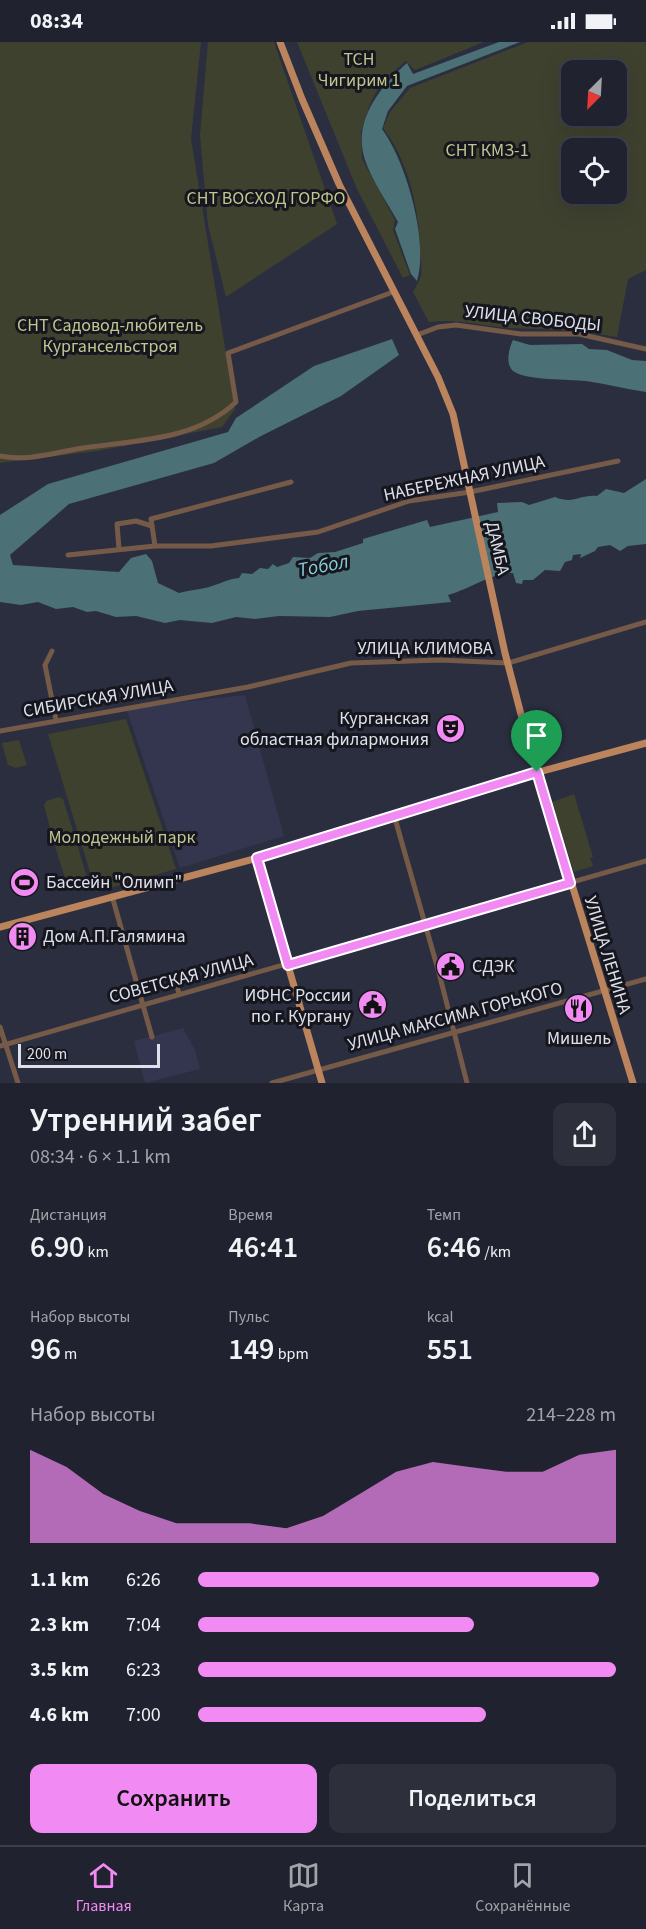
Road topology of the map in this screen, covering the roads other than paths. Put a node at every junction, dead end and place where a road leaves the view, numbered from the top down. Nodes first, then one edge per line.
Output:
1 (280, 42) edge
2 (393, 292) junction
3 (417, 335) junction
4 (646, 349) edge
5 (0, 456) edge
6 (618, 461) dead end
7 (291, 482) dead end
8 (470, 492) junction
9 (152, 526) junction
10 (155, 546) junction
11 (119, 549) junction
12 (68, 555) dead end
13 (646, 622) edge
14 (52, 651) dead end
15 (507, 663) junction
16 (202, 694) joint
17 (56, 720) junction
18 (0, 731) edge
19 (646, 743) edge
20 (537, 772) junction
21 (394, 815) junction
22 (257, 858) junction
23 (646, 861) edge
24 (570, 883) junction
25 (112, 896) junction
26 (425, 926) junction
27 (0, 927) edge
28 (288, 965) junction
29 (181, 972) dead end
30 (646, 979) edge
31 (603, 991) junction
32 (179, 994) junction
33 (143, 1004) junction
34 (0, 1027) edge
35 (453, 1033) junction
36 (152, 1037) dead end
37 (2, 1045) edge
38 (318, 1069) junction
39 (18, 1083) edge
40 (272, 1083) edge
41 (322, 1083) edge
42 (467, 1083) edge
43 (633, 1083) edge

1 - 2 main road, ДАМБА
2 - 3 main road, ДАМБА
2 - 5 street
3 - 4 street, УЛИЦА СВОБОДЫ
3 - 8 main road, ДАМБА
6 - 8 street, НАБЕРЕЖНАЯ УЛИЦА
7 - 9 street
8 - 10 street, НАБЕРЕЖНАЯ УЛИЦА
8 - 15 main road, ДАМБА
9 - 10 street
9 - 11 street
10 - 11 street, НАБЕРЕЖНАЯ УЛИЦА
11 - 12 street, НАБЕРЕЖНАЯ УЛИЦА
13 - 15 street, УЛИЦА КЛИМОВА
14 - 17 street
15 - 16 street, УЛИЦА КЛИМОВА
15 - 20 main road, УЛИЦА ЛЕНИНА
16 - 17 street, СИБИРСКАЯ УЛИЦА
17 - 18 street, СИБИРСКАЯ УЛИЦА
19 - 20 main road
20 - 21 main road
20 - 24 main road, УЛИЦА ЛЕНИНА
21 - 22 main road
21 - 26 street
22 - 25 main road
22 - 28 main road
23 - 24 street, СОВЕТСКАЯ УЛИЦА
24 - 26 street, СОВЕТСКАЯ УЛИЦА
24 - 31 main road, УЛИЦА ЛЕНИНА
25 - 27 main road
25 - 33 street
26 - 28 street, СОВЕТСКАЯ УЛИЦА
26 - 35 street
28 - 32 street, СОВЕТСКАЯ УЛИЦА
28 - 38 main road
29 - 32 street
30 - 31 street, УЛИЦА МАКСИМА ГОРЬКОГО
31 - 35 street, УЛИЦА МАКСИМА ГОРЬКОГО
31 - 43 main road, УЛИЦА ЛЕНИНА
32 - 33 street, СОВЕТСКАЯ УЛИЦА
33 - 36 street
33 - 37 street, СОВЕТСКАЯ УЛИЦА
34 - 37 street
35 - 38 street, УЛИЦА МАКСИМА ГОРЬКОГО
35 - 42 street
37 - 39 street
38 - 40 street, УЛИЦА МАКСИМА ГОРЬКОГО
38 - 41 main road

